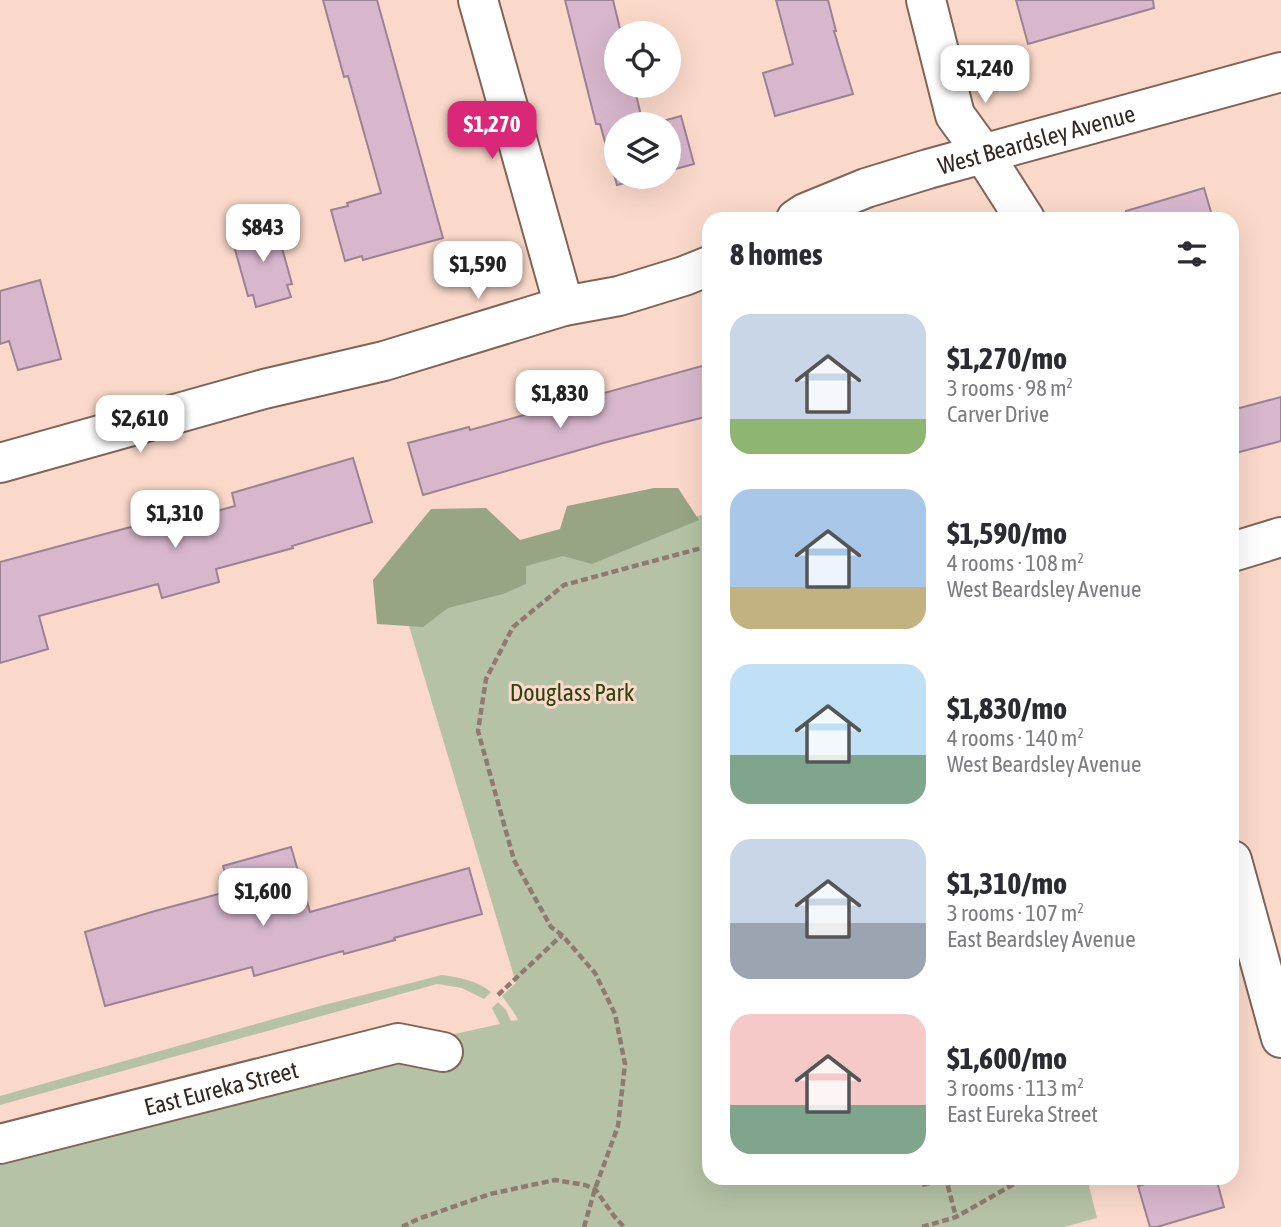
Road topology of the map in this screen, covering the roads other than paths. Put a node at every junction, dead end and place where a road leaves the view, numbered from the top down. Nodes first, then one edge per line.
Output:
1 (478, 0) edge
2 (926, 0) edge
3 (1281, 72) edge
4 (984, 155) junction
5 (807, 212) edge
6 (1021, 212) edge
7 (702, 269) edge
8 (564, 306) junction
9 (0, 463) edge
10 (1281, 537) edge
11 (1239, 550) edge
12 (1239, 885) edge
13 (1279, 1025) edge
14 (443, 1052) dead end
15 (0, 1144) edge

1 - 8 street
2 - 4 street
3 - 4 street, West Beardsley Avenue
4 - 5 street, West Beardsley Avenue
4 - 6 street
7 - 8 street
8 - 9 street
10 - 11 street
12 - 13 street
14 - 15 street, East Eureka Street

